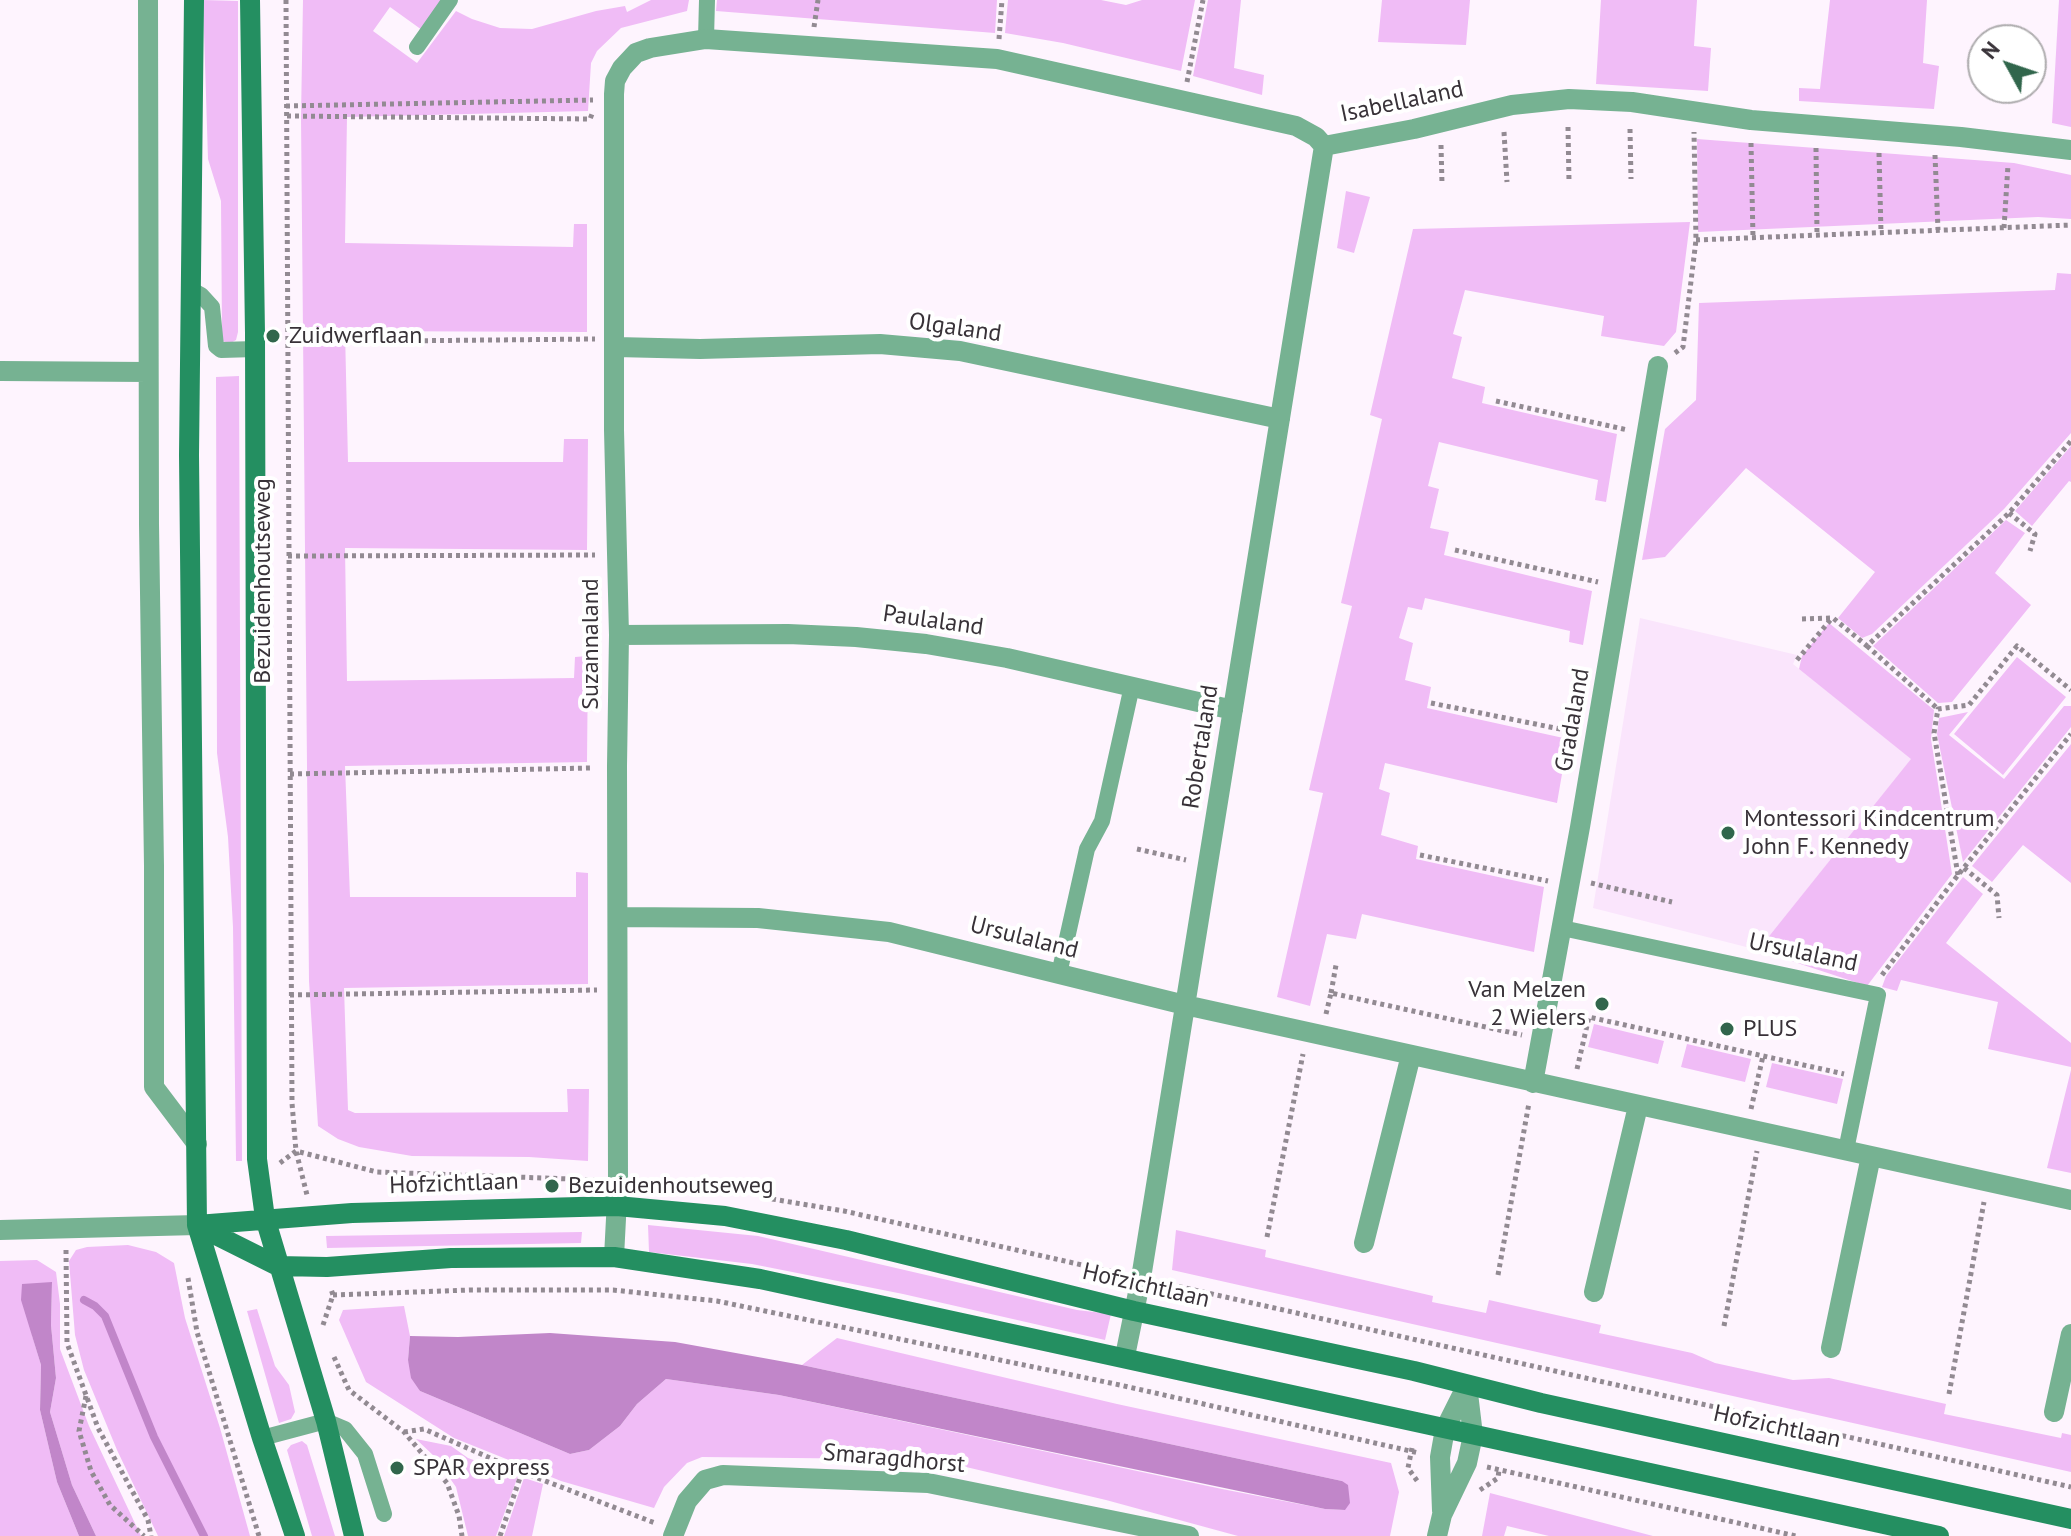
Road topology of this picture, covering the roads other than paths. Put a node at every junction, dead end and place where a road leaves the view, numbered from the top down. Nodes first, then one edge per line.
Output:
1 (148, 0) edge
2 (250, 0) edge
3 (450, 0) edge
4 (706, 1) edge
5 (193, 2) edge
6 (706, 39) junction
7 (417, 47) dead end
8 (650, 48) joint
9 (1324, 146) junction
10 (2071, 150) edge
11 (190, 289) junction
12 (615, 342) junction
13 (255, 349) junction
14 (1658, 366) road end
15 (0, 371) edge
16 (148, 372) junction
17 (1280, 419) junction
18 (619, 635) junction
19 (1132, 686) junction
20 (1233, 710) junction
21 (619, 917) junction
22 (1562, 928) junction
23 (1059, 974) junction
24 (1185, 1005) junction
25 (1411, 1055) junction
26 (1533, 1083) junction
27 (1638, 1106) junction
28 (197, 1144) junction
29 (1846, 1150) junction
30 (1871, 1156) junction
31 (2071, 1200) edge
32 (617, 1206) junction
33 (265, 1218) junction
34 (197, 1225) junction
35 (0, 1230) edge
36 (1364, 1243) dead end
37 (614, 1257) junction
38 (278, 1266) junction
39 (1594, 1292) dead end
40 (1134, 1311) junction
41 (2071, 1334) edge
42 (1831, 1348) dead end
43 (1125, 1356) junction
44 (1467, 1385) junction
45 (2054, 1412) dead end
46 (326, 1421) junction
47 (1445, 1429) junction
48 (1473, 1435) junction
49 (262, 1438) junction
50 (384, 1514) dead end
51 (1442, 1515) junction
52 (2071, 1519) edge
53 (674, 1533) edge
54 (295, 1536) edge
55 (354, 1536) edge
56 (1189, 1536) edge
57 (1437, 1536) edge
58 (1939, 1536) edge

1 - 16 street
2 - 13 main road, Bezuidenhoutseweg
3 - 7 lane
4 - 6 lane
5 - 11 main road
6 - 8 street, Isabellaland
6 - 9 street, Isabellaland
8 - 12 street, Suzannaland
9 - 10 street, Isabellaland
9 - 17 street, Robertaland
11 - 13 lane
11 - 28 main road
12 - 17 street, Olgaland
12 - 18 street, Suzannaland
13 - 33 main road, Bezuidenhoutseweg
14 - 22 street, Gradaland
15 - 16 street
16 - 28 street
17 - 20 street, Robertaland
18 - 19 street, Paulaland
18 - 21 street, Suzannaland
19 - 20 street, Paulaland
19 - 23 lane
20 - 24 street, Robertaland
21 - 23 street, Ursulaland
21 - 32 street, Suzannaland
22 - 26 street, Gradaland
22 - 29 lane, Ursulaland
23 - 24 street, Ursulaland
24 - 25 street, Ursulaland
24 - 40 street, Robertaland
25 - 26 street, Ursulaland
25 - 36 street
26 - 27 street, Ursulaland
27 - 29 street, Ursulaland
27 - 39 street
28 - 34 main road
29 - 30 street, Ursulaland
30 - 31 street, Ursulaland
30 - 42 street
32 - 33 main road, Hofzichtlaan
32 - 37 street, Suzannaland
32 - 40 main road, Hofzichtlaan
33 - 34 main road, Hofzichtlaan
33 - 38 main road, Bezuidenhoutseweg
34 - 35 street, Hofzichtlaan
34 - 38 main road, Hofzichtlaan
34 - 49 main road
37 - 38 main road, Hofzichtlaan
37 - 43 main road, Hofzichtlaan
38 - 46 main road, Bezuidenhoutseweg
40 - 43 street, Robertaland
40 - 44 main road, Hofzichtlaan
41 - 45 street
43 - 47 main road, Hofzichtlaan
44 - 47 street
44 - 48 street
44 - 52 main road, Hofzichtlaan
46 - 49 lane
46 - 50 lane
46 - 55 main road, Bezuidenhoutseweg
47 - 48 main road, Hofzichtlaan
47 - 51 street
48 - 51 street
48 - 58 main road, Hofzichtlaan
49 - 54 main road
51 - 57 street
53 - 56 street, Smaragdhorst

